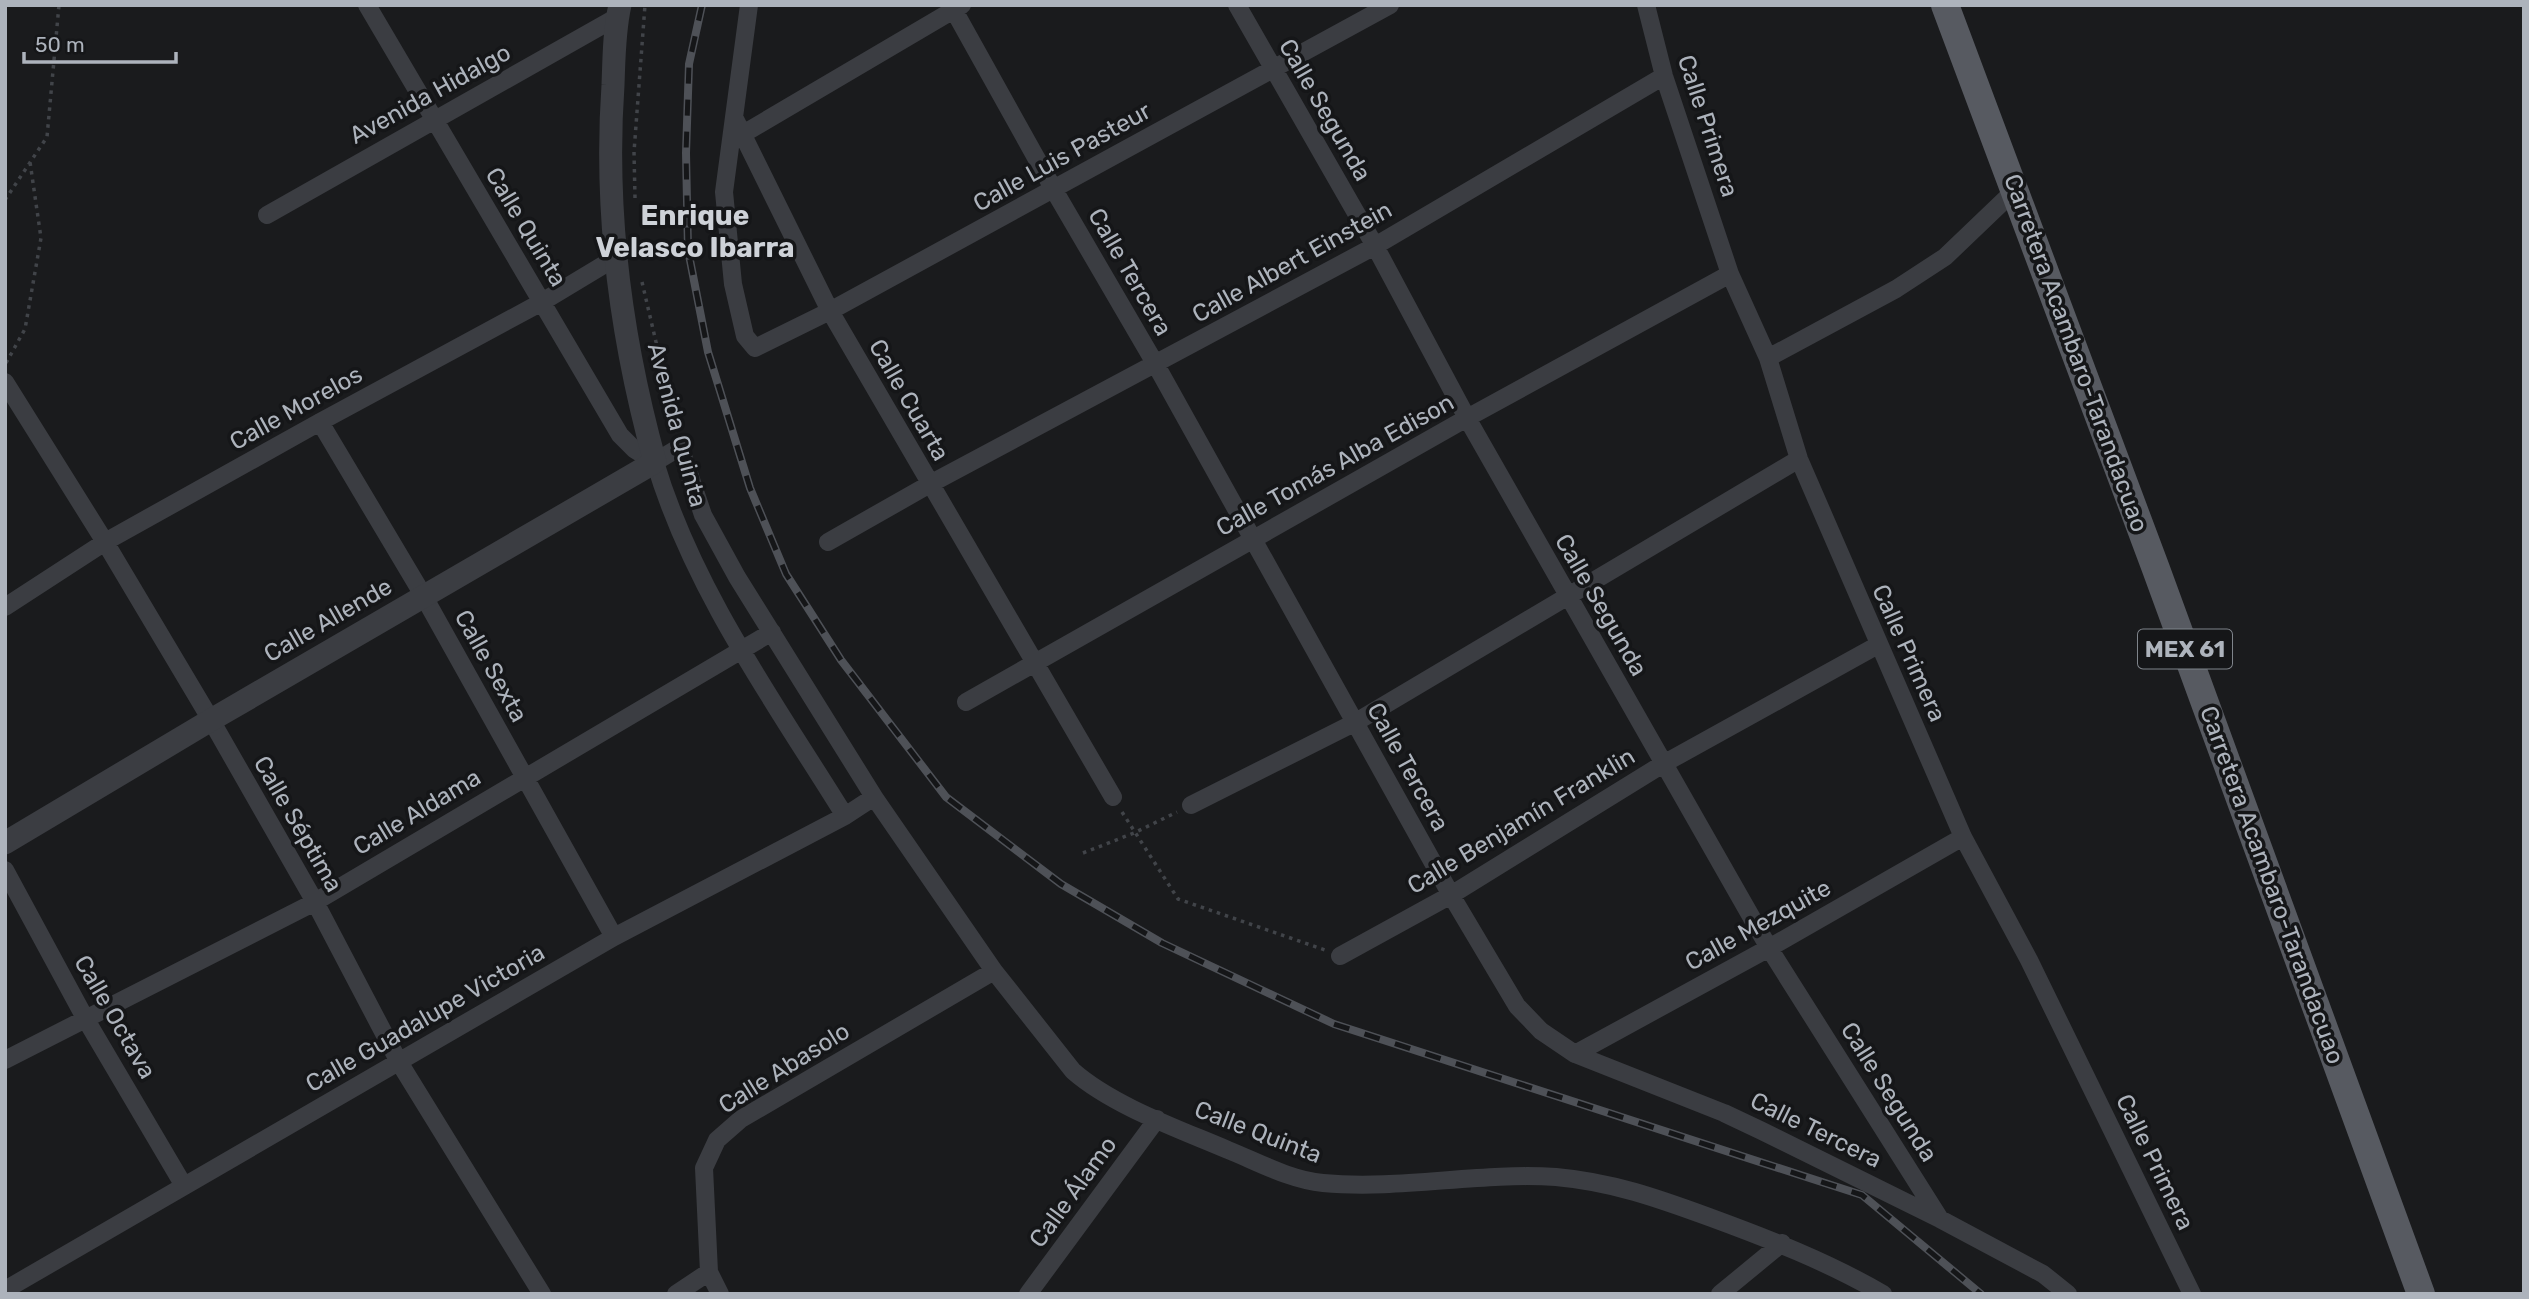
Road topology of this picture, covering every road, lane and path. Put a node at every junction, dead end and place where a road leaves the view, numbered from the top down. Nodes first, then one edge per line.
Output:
1 (59, 5) edge
2 (366, 5) edge
3 (645, 5) edge
4 (749, 5) edge
5 (1237, 5) edge
6 (1390, 5) edge
7 (1646, 5) edge
8 (1945, 5) edge
9 (956, 7) edge
10 (618, 11) edge
11 (1272, 69) junction
12 (1664, 76) junction
13 (734, 117) junction
14 (433, 120) junction
15 (743, 134) junction
16 (30, 162) junction
17 (1054, 190) junction
18 (2015, 190) junction
19 (5, 200) edge
20 (635, 203) dead end
21 (267, 215) dead end
22 (1376, 246) junction
23 (615, 258) junction
24 (1730, 274) junction
25 (642, 279) dead end
26 (542, 302) junction
27 (830, 311) junction
28 (1768, 358) junction
29 (5, 364) edge
30 (1156, 365) junction
31 (5, 382) edge
32 (1467, 418) junction
33 (320, 422) junction
34 (680, 447) junction
35 (1799, 459) junction
36 (655, 462) junction
37 (930, 484) junction
38 (1253, 539) junction
39 (105, 542) junction
40 (828, 542) dead end
41 (423, 595) junction
42 (1568, 597) junction
43 (5, 607) edge
44 (772, 632) junction
45 (1878, 645) junction
46 (741, 649) junction
47 (1034, 662) junction
48 (966, 702) dead end
49 (211, 720) junction
50 (1356, 722) junction
51 (1663, 764) junction
52 (525, 776) junction
53 (874, 797) junction
54 (1113, 797) joint
55 (1191, 804) joint
56 (845, 816) junction
57 (1134, 833) junction
58 (1963, 837) junction
59 (5, 843) edge
60 (1083, 853) dead end
61 (5, 870) edge
62 (1451, 895) junction
63 (315, 902) junction
64 (614, 937) junction
65 (1769, 948) junction
66 (1340, 956) joint
67 (995, 971) junction
68 (85, 1017) junction
69 (1575, 1054) junction
70 (5, 1060) edge
71 (398, 1062) junction
72 (1157, 1119) junction
73 (184, 1186) junction
74 (1940, 1219) junction
75 (1782, 1243) junction
76 (709, 1272) junction
77 (5, 1290) edge
78 (542, 1294) edge
79 (676, 1294) edge
80 (720, 1294) edge
81 (1028, 1294) edge
82 (1720, 1294) edge
83 (1883, 1294) edge
84 (2068, 1294) edge
85 (2192, 1294) edge
86 (2421, 1294) edge

1 - 16 path
2 - 14 street, Calle Quinta
3 - 20 path
4 - 13 street
5 - 11 street, Calle Segunda
6 - 11 street, Calle Luis Pasteur
7 - 12 street, Calle Primera
8 - 18 main road, Carretera Acambaro-Tarandacuao / MEX 61
9 - 15 street
9 - 17 street, Calle Tercera
10 - 14 street, Avenida Hidalgo
10 - 23 street, Avenida Quinta
11 - 17 street, Calle Luis Pasteur
11 - 22 street, Calle Segunda
12 - 22 street, Calle Albert Einstein
12 - 24 street, Calle Primera
13 - 15 street, Calle Cuarta
13 - 27 street, Calle Luis Pasteur
14 - 21 street, Avenida Hidalgo
14 - 26 street, Calle Quinta
15 - 27 street, Calle Cuarta
16 - 19 path
16 - 29 path
17 - 27 street, Calle Luis Pasteur
17 - 30 street, Calle Tercera
18 - 28 street
18 - 86 main road, Carretera Acambaro-Tarandacuao / MEX 61
22 - 30 street, Calle Albert Einstein
22 - 32 street, Calle Segunda
23 - 26 street, Calle Morelos
23 - 36 street, Avenida Quinta
24 - 28 street, Calle Primera
24 - 32 street, Calle Tomás Alba Edison
25 - 34 path, Avenida Quinta
26 - 33 street, Calle Morelos
26 - 36 street, Calle Quinta
27 - 37 street, Calle Cuarta
28 - 35 street, Calle Primera
30 - 37 street, Calle Albert Einstein
30 - 38 street, Calle Tercera
31 - 39 street, Calle Séptima
32 - 38 street, Calle Tomás Alba Edison
32 - 42 street, Calle Segunda
33 - 39 street, Calle Morelos
33 - 41 street, Calle Sexta
34 - 36 street, Calle Allende
34 - 44 street, Avenida Quinta
35 - 42 street
35 - 45 street, Calle Primera
36 - 41 street, Calle Allende
36 - 46 street, Avenida Quinta
37 - 40 street, Calle Albert Einstein
37 - 47 street, Calle Cuarta
38 - 47 street, Calle Tomás Alba Edison
38 - 50 street, Calle Tercera
39 - 43 street, Calle Morelos
39 - 49 street, Calle Séptima
41 - 49 street, Calle Allende
41 - 52 street, Calle Sexta
42 - 50 street
42 - 51 street, Calle Segunda
44 - 46 street, Calle Aldama
44 - 53 street, Avenida Quinta
45 - 51 street, Calle Benjamín Franklin
45 - 58 street, Calle Primera
46 - 52 street, Calle Aldama
46 - 56 street, Avenida Quinta
47 - 48 street, Calle Tomás Alba Edison
47 - 54 street, Calle Cuarta
49 - 59 street, Calle Allende
49 - 63 street, Calle Séptima
50 - 55 street
50 - 62 street, Calle Tercera
51 - 62 street, Calle Benjamín Franklin
51 - 65 street, Calle Segunda
52 - 63 street, Calle Aldama
52 - 64 street, Calle Sexta
53 - 56 street, Calle Guadalupe Victoria
53 - 67 street, Calle Quinta
54 - 57 path
55 - 57 path
56 - 64 street, Calle Guadalupe Victoria
57 - 60 path
57 - 66 path
58 - 65 street, Calle Mezquite
58 - 85 street, Calle Primera
61 - 68 street, Calle Octava
62 - 66 street, Calle Benjamín Franklin
62 - 69 street, Calle Tercera
63 - 68 street, Calle Aldama
63 - 71 street, Calle Séptima
64 - 71 street, Calle Guadalupe Victoria
65 - 69 street, Calle Mezquite
65 - 74 street, Calle Segunda
67 - 72 street, Calle Quinta
67 - 76 street, Calle Abasolo
68 - 70 street, Calle Aldama
68 - 73 street, Calle Octava
69 - 74 street, Calle Tercera
71 - 73 street, Calle Guadalupe Victoria
71 - 78 street, Calle Séptima
72 - 75 street, Calle Quinta
72 - 81 street, Calle Álamo
73 - 77 street, Calle Guadalupe Victoria
74 - 84 street, Calle Tercera
75 - 82 street
75 - 83 street, Calle Quinta
76 - 79 street
76 - 80 street, Calle Abasolo

